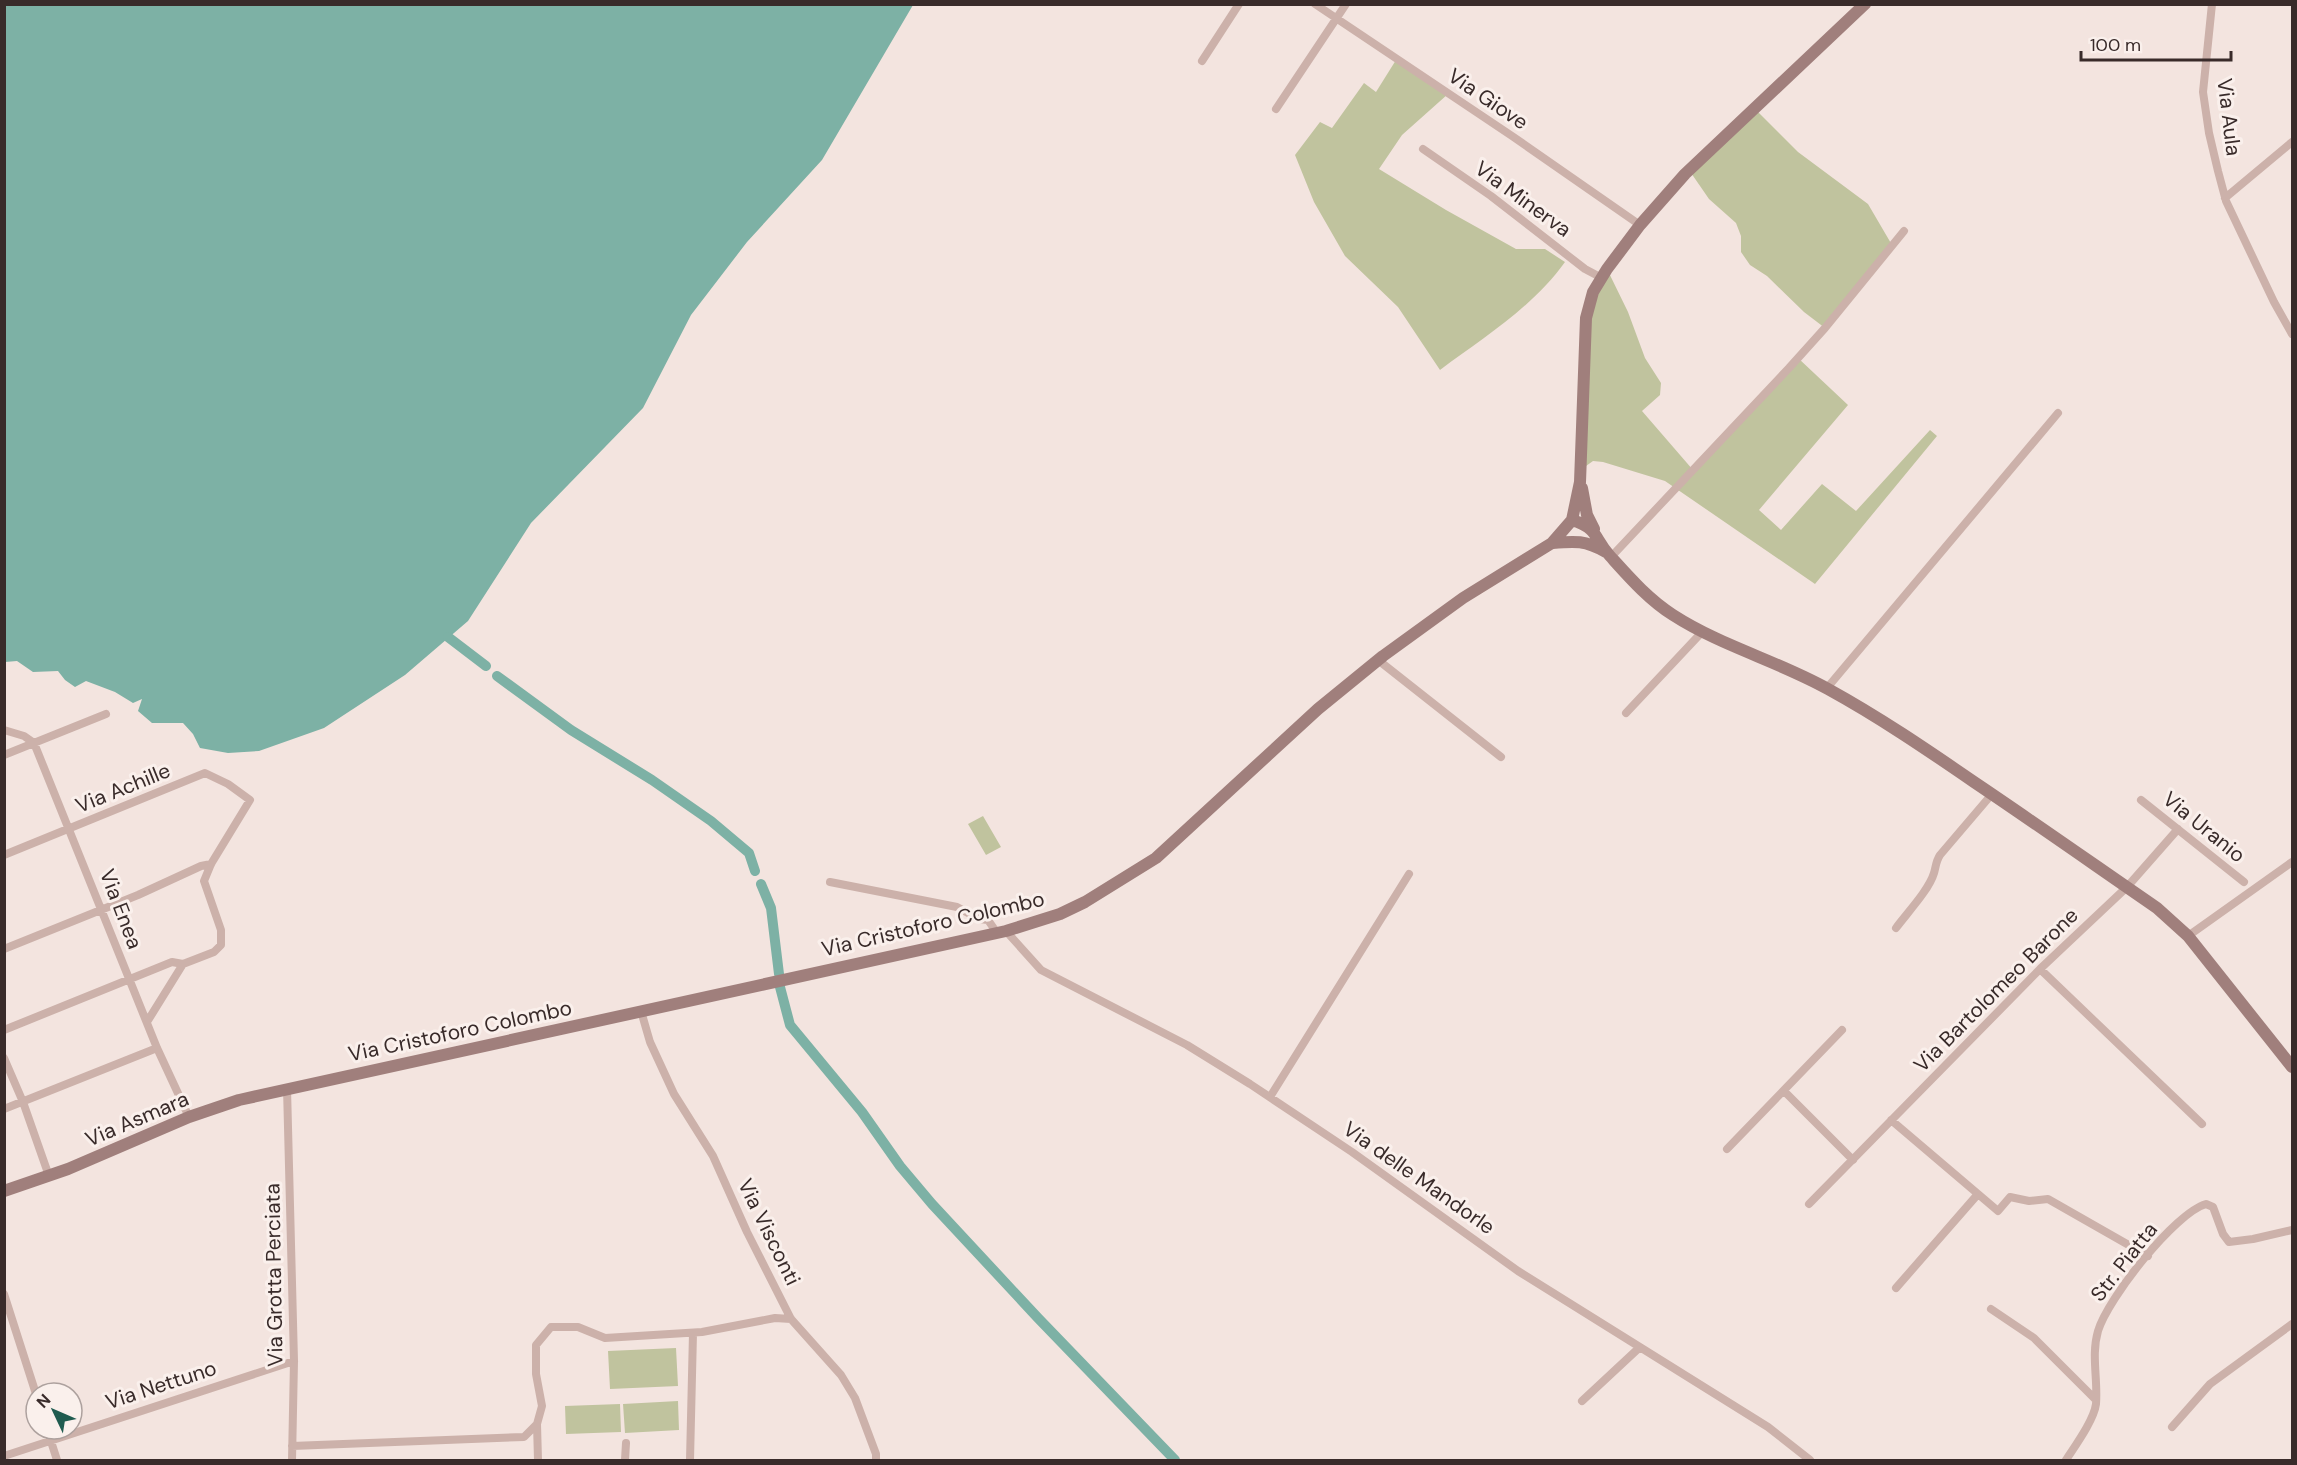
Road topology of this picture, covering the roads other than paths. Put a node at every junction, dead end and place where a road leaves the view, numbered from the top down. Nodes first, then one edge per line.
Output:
1 (1239, 4) edge
2 (1315, 4) edge
3 (1346, 4) edge
4 (1865, 4) edge
5 (2212, 4) edge
6 (1336, 20) junction
7 (1202, 61) dead end
8 (1275, 109) dead end
9 (2292, 142) edge
10 (1423, 149) dead end
11 (2225, 198) junction
12 (1640, 225) junction
13 (1904, 231) dead end
14 (1602, 278) junction
15 (2292, 334) edge
16 (2058, 413) dead end
17 (1580, 482) junction
18 (1572, 520) junction
19 (1592, 538) junction
20 (1552, 543) junction
21 (1609, 555) junction
22 (1703, 631) junction
23 (1378, 660) junction
24 (1827, 688) junction
25 (1626, 713) dead end
26 (106, 714) dead end
27 (4, 730) edge
28 (34, 743) junction
29 (4, 755) edge
30 (1501, 757) dead end
31 (1992, 794) junction
32 (2141, 800) dead end
33 (70, 828) junction
34 (2178, 829) junction
35 (4, 855) edge
36 (2292, 862) edge
37 (211, 864) junction
38 (1410, 874) dead end
39 (830, 882) dead end
40 (2244, 882) dead end
41 (2127, 887) junction
42 (103, 909) junction
43 (1896, 928) dead end
44 (1002, 932) junction
45 (2188, 936) junction
46 (4, 949) edge
47 (183, 964) junction
48 (2040, 969) junction
49 (129, 979) junction
50 (641, 1011) junction
51 (147, 1022) junction
52 (4, 1030) edge
53 (1842, 1030) dead end
54 (157, 1048) junction
55 (4, 1058) edge
56 (2292, 1067) edge
57 (287, 1088) junction
58 (1784, 1091) junction
59 (1270, 1097) junction
60 (23, 1102) junction
61 (4, 1109) edge
62 (189, 1117) junction
63 (1891, 1120) junction
64 (2202, 1124) dead end
65 (1727, 1149) dead end
66 (1853, 1160) junction
67 (49, 1176) junction
68 (4, 1191) edge
69 (1978, 1194) junction
70 (1809, 1204) dead end
71 (2292, 1230) edge
72 (2148, 1256) junction
73 (1896, 1288) dead end
74 (4, 1294) edge
75 (1991, 1309) dead end
76 (791, 1319) junction
77 (2292, 1324) edge
78 (693, 1333) junction
79 (1640, 1347) junction
80 (294, 1361) junction
81 (32, 1381) edge
82 (2096, 1400) junction
83 (1582, 1401) dead end
84 (537, 1424) junction
85 (2172, 1427) dead end
86 (84, 1430) edge
87 (51, 1441) joint
88 (626, 1443) dead end
89 (292, 1446) junction
90 (4, 1456) edge
91 (1810, 1460) edge
92 (57, 1461) edge
93 (292, 1461) edge
94 (538, 1461) edge
95 (625, 1461) edge
96 (690, 1461) edge
97 (876, 1461) edge
98 (2066, 1461) edge

1 - 7 street
2 - 6 street, Via Giove
3 - 6 street
4 - 12 main road
5 - 11 street, Via Aula
6 - 8 street
6 - 12 street, Via Giove
9 - 11 street, Via Aula
10 - 14 street, Via Minerva
11 - 15 street, Via Aula
12 - 14 main road
13 - 21 street
14 - 17 main road
16 - 24 street
17 - 18 main road
17 - 19 main road
18 - 19 main road
18 - 20 main road, Via Cristoforo Colombo
19 - 20 main road
19 - 21 main road
20 - 23 main road, Via Cristoforo Colombo
21 - 22 main road
22 - 24 main road
22 - 25 street
23 - 30 street
23 - 44 main road, Via Cristoforo Colombo
24 - 31 main road
26 - 28 street
27 - 28 street
28 - 29 street
28 - 33 street, Via Enea
31 - 41 main road
31 - 43 street
32 - 34 street, Via Uranio
33 - 35 street, Via Achille
33 - 37 street, Via Achille
33 - 42 street, Via Enea
34 - 40 street, Via Uranio
34 - 41 street, Via Bartolomeo Barone
36 - 45 street
37 - 42 street
37 - 47 street
38 - 59 street
39 - 44 street, Via delle Mandorle
41 - 45 main road
41 - 48 street, Via Bartolomeo Barone
42 - 46 street
42 - 49 street, Via Enea
44 - 50 main road, Via Cristoforo Colombo
44 - 59 street, Via delle Mandorle
45 - 56 main road
47 - 49 street
47 - 51 street
48 - 63 street, Via Bartolomeo Barone
48 - 64 street
49 - 51 street, Via Enea
49 - 52 street
50 - 57 main road, Via Cristoforo Colombo
50 - 76 street, Via Visconti
51 - 54 street, Via Enea
53 - 58 street
54 - 60 street
54 - 62 street, Via Enea
55 - 60 street
57 - 62 main road, Via Asmara
57 - 80 street, Via Grotta Perciata
58 - 65 street
58 - 66 street
59 - 79 street, Via delle Mandorle
60 - 61 street
60 - 67 street
62 - 67 main road, Via Asmara
63 - 66 street, Via Bartolomeo Barone
63 - 69 street
66 - 70 street, Via Bartolomeo Barone
67 - 68 main road, Via Asmara
69 - 72 street
69 - 73 street
71 - 72 street, Str. Piatta
72 - 82 street, Str. Piatta
74 - 81 street
75 - 82 street
76 - 78 street
76 - 97 street, Via Visconti
77 - 85 street
78 - 84 street
78 - 96 street
79 - 83 street
79 - 91 street, Via delle Mandorle
80 - 86 street, Via Nettuno
80 - 89 street, Via Grotta Perciata
82 - 98 street, Str. Piatta
84 - 89 street
84 - 94 street
87 - 90 street, Via Nettuno
87 - 92 street
88 - 95 street
89 - 93 street, Via Grotta Perciata

